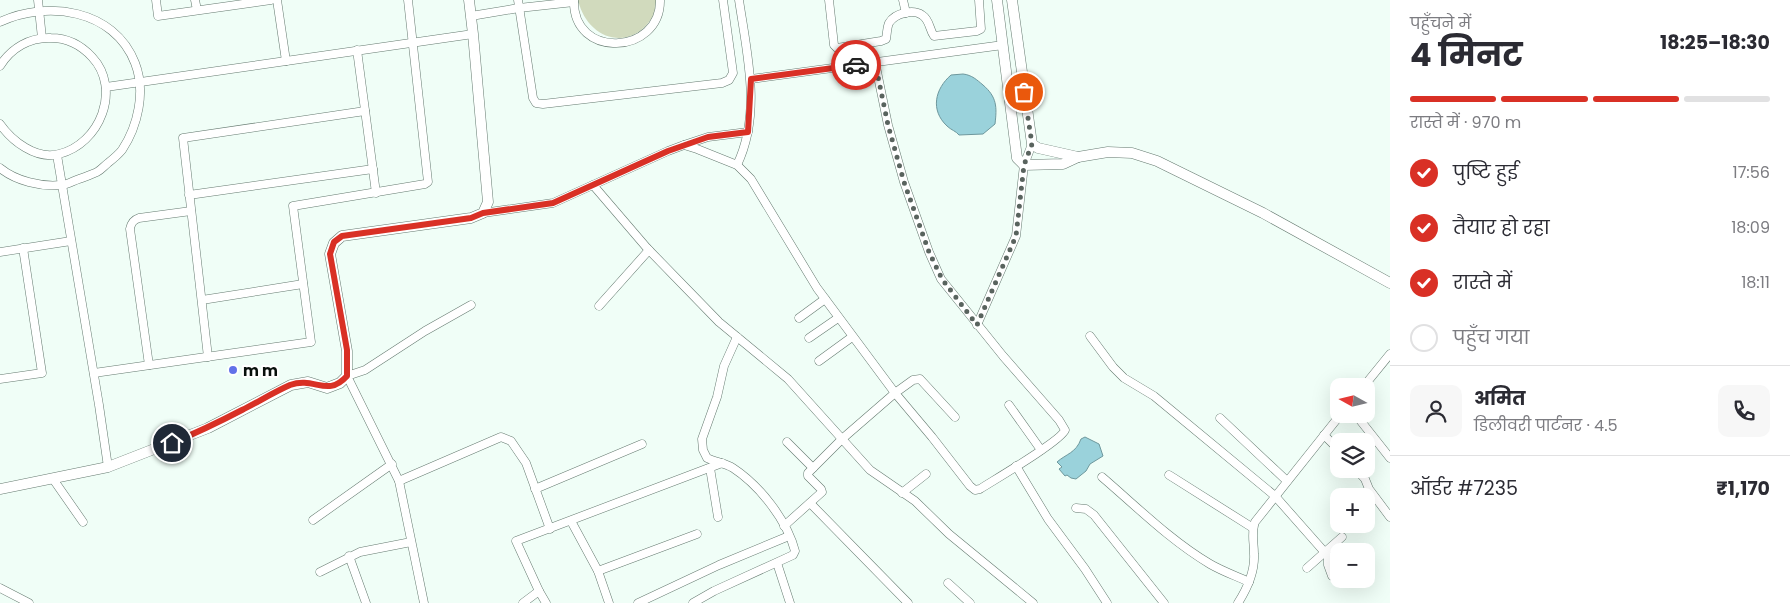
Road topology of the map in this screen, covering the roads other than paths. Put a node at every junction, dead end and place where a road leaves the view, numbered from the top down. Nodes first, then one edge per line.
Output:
1 (156, 0) edge
2 (195, 0) edge
3 (271, 0) edge
4 (277, 0) edge
5 (408, 0) edge
6 (469, 0) edge
7 (660, 0) edge
8 (723, 0) edge
9 (739, 0) edge
10 (829, 0) edge
11 (903, 0) edge
12 (979, 0) edge
13 (997, 0) edge
14 (1012, 0) edge
15 (574, 1) edge
16 (38, 2) edge
17 (519, 4) edge
18 (196, 10) junction
19 (906, 13) junction
20 (471, 16) junction
21 (0, 22) edge
22 (473, 34) junction
23 (42, 38) junction
24 (412, 42) junction
25 (1003, 45) junction
26 (357, 50) junction
27 (286, 61) junction
28 (875, 62) junction
29 (0, 66) edge
30 (751, 79) junction
31 (139, 82) junction
32 (106, 87) junction
33 (365, 111) junction
34 (0, 124) edge
35 (748, 132) junction
36 (1032, 144) junction
37 (684, 145) junction
38 (57, 155) junction
39 (1078, 157) junction
40 (737, 165) junction
41 (1024, 165) junction
42 (0, 168) edge
43 (372, 169) junction
44 (62, 185) junction
45 (594, 185) junction
46 (376, 193) junction
47 (190, 195) junction
48 (191, 211) junction
49 (483, 213) junction
50 (71, 241) junction
51 (23, 248) junction
52 (649, 250) junction
53 (0, 252) edge
54 (1390, 283) edge
55 (303, 284) junction
56 (825, 299) junction
57 (202, 300) junction
58 (470, 305) dead end
59 (599, 306) dead end
60 (799, 318) dead end
61 (838, 318) junction
62 (977, 325) junction
63 (1090, 336) dead end
64 (737, 337) junction
65 (852, 337) junction
66 (809, 338) dead end
67 (1390, 354) edge
68 (208, 357) junction
69 (819, 360) dead end
70 (149, 365) junction
71 (94, 373) junction
72 (347, 376) junction
73 (1370, 378) edge
74 (0, 379) edge
75 (895, 393) junction
76 (1009, 405) dead end
77 (955, 417) dead end
78 (1220, 418) dead end
79 (1334, 423) edge
80 (1362, 423) edge
81 (1324, 435) junction
82 (842, 439) junction
83 (1330, 441) edge
84 (787, 442) dead end
85 (642, 444) dead end
86 (1041, 450) junction
87 (1390, 458) edge
88 (722, 463) junction
89 (392, 464) junction
90 (1016, 466) junction
91 (108, 468) junction
92 (710, 468) junction
93 (813, 468) junction
94 (926, 474) dead end
95 (1169, 475) dead end
96 (1102, 477) dead end
97 (53, 478) junction
98 (1364, 478) edge
99 (399, 481) junction
100 (1287, 481) junction
101 (0, 489) edge
102 (535, 489) junction
103 (902, 493) junction
104 (1275, 496) junction
105 (810, 503) junction
106 (1076, 508) dead end
107 (718, 516) dead end
108 (1390, 517) edge
109 (313, 520) dead end
110 (572, 521) junction
111 (83, 522) dead end
112 (784, 526) junction
113 (1253, 528) junction
114 (550, 529) junction
115 (697, 534) dead end
116 (789, 536) junction
117 (1342, 537) dead end
118 (411, 542) junction
119 (1325, 552) junction
120 (349, 556) junction
121 (777, 563) junction
122 (1307, 568) dead end
123 (1330, 570) edge
124 (598, 571) junction
125 (320, 572) dead end
126 (1249, 582) junction
127 (948, 583) dead end
128 (0, 588) edge
129 (539, 591) junction
130 (29, 603) edge
131 (366, 603) edge
132 (424, 603) edge
133 (523, 603) edge
134 (546, 603) edge
135 (609, 603) edge
136 (638, 603) edge
137 (693, 603) edge
138 (790, 603) edge
139 (908, 603) edge
140 (970, 603) edge
141 (1033, 603) edge
142 (1107, 603) edge
143 (1164, 603) edge
144 (1238, 603) edge

1 - 18 street
2 - 18 street
3 - 18 street
4 - 27 street
5 - 24 street
6 - 20 street
7 - 15 street
8 - 17 street
9 - 30 street
10 - 19 street
11 - 19 street
12 - 19 street
13 - 25 street
14 - 36 street
15 - 17 street
16 - 21 street
16 - 23 street
16 - 31 street
17 - 20 street
20 - 22 street
22 - 24 street
22 - 49 street
23 - 29 street
23 - 32 street
24 - 26 street
24 - 46 street
25 - 28 street
25 - 41 street
26 - 27 street
26 - 33 street
27 - 31 street
28 - 30 street
28 - 62 street
30 - 35 street
31 - 32 street
31 - 44 street
32 - 38 street
33 - 43 street
33 - 47 street
34 - 38 street
35 - 37 street
35 - 40 street
36 - 39 street
36 - 41 street
37 - 40 street
37 - 45 street
38 - 44 street
39 - 41 street
39 - 54 street
40 - 56 street
41 - 62 street
42 - 44 street
43 - 46 street
43 - 47 street
44 - 50 street
45 - 49 street
45 - 52 street
46 - 55 street
47 - 48 street
48 - 57 street
48 - 70 street
49 - 72 street
50 - 51 street
50 - 71 street
51 - 53 street
51 - 74 street
52 - 59 street
52 - 64 street
55 - 57 street
55 - 68 street
56 - 60 street
56 - 61 street
57 - 68 street
58 - 72 street
61 - 65 street
61 - 66 street
62 - 86 street
63 - 104 street
64 - 82 street
64 - 88 street
65 - 69 street
65 - 75 street
67 - 73 street
68 - 70 street
70 - 71 street
71 - 91 street
72 - 89 street
72 - 91 street
75 - 77 street
75 - 82 street
75 - 90 street
76 - 86 street
78 - 100 street
79 - 81 street
80 - 87 street
81 - 83 street
81 - 100 street
82 - 93 street
82 - 103 street
84 - 93 street
85 - 102 street
86 - 90 street
88 - 92 street
88 - 112 street
89 - 99 street
89 - 109 street
90 - 142 street
91 - 97 street
92 - 107 street
92 - 110 street
93 - 105 street
94 - 103 street
95 - 113 street
96 - 126 street
97 - 101 street
97 - 111 street
98 - 108 street
99 - 102 street
99 - 118 street
100 - 104 street
102 - 114 street
103 - 141 street
104 - 113 street
104 - 119 street
105 - 112 street
105 - 139 street
106 - 143 street
110 - 114 street
110 - 124 street
112 - 116 street
113 - 126 street
114 - 129 street
115 - 124 street
116 - 121 street
116 - 136 street
117 - 119 street
118 - 120 street
118 - 132 street
119 - 122 street
119 - 123 street
120 - 125 street
120 - 131 street
121 - 137 street
121 - 138 street
124 - 135 street
126 - 144 street
127 - 140 street
128 - 130 street
129 - 133 street
129 - 134 street

